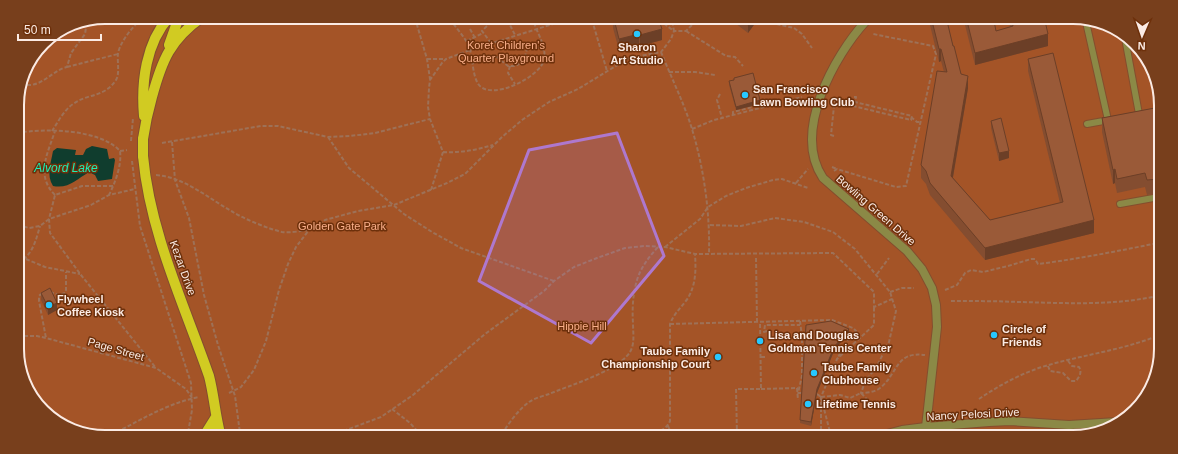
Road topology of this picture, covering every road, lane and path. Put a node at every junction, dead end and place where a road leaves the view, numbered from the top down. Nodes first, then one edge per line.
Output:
1 (136, 24) edge
2 (164, 24) edge
3 (176, 24) edge
4 (195, 24) edge
5 (417, 24) edge
6 (454, 24) edge
7 (489, 24) edge
8 (509, 24) edge
9 (535, 24) edge
10 (551, 24) edge
11 (594, 24) edge
12 (665, 24) edge
13 (673, 24) edge
14 (693, 24) edge
15 (776, 24) edge
16 (864, 24) edge
17 (1087, 26) edge
18 (86, 27) edge
19 (536, 28) junction
20 (470, 30) dead end
21 (674, 30) junction
22 (686, 31) junction
23 (483, 33) junction
24 (873, 34) dead end
25 (515, 36) junction
26 (475, 38) junction
27 (467, 41) junction
28 (492, 43) junction
29 (812, 48) dead end
30 (470, 50) junction
31 (544, 50) junction
32 (661, 52) junction
33 (118, 54) junction
34 (1128, 56) edge
35 (427, 59) junction
36 (446, 59) junction
37 (163, 60) junction
38 (473, 63) junction
39 (510, 66) junction
40 (743, 66) dead end
41 (67, 67) junction
42 (607, 71) junction
43 (669, 72) junction
44 (715, 75) dead end
45 (430, 80) junction
46 (27, 85) edge
47 (516, 85) junction
48 (720, 94) dead end
49 (802, 96) dead end
50 (854, 97) dead end
51 (836, 98) dead end
52 (841, 103) dead end
53 (753, 106) edge
54 (1146, 113) edge
55 (1139, 114) junction
56 (733, 115) junction
57 (1131, 116) edge
58 (912, 117) junction
59 (722, 118) junction
60 (430, 119) junction
61 (1116, 119) edge
62 (1108, 120) junction
63 (920, 122) junction
64 (145, 124) junction
65 (1087, 124) dead end
66 (692, 129) junction
67 (52, 130) junction
68 (56, 131) junction
69 (24, 132) edge
70 (834, 136) dead end
71 (328, 137) junction
72 (172, 142) junction
73 (162, 143) dead end
74 (494, 145) junction
75 (127, 150) dead end
76 (120, 151) junction
77 (443, 152) junction
78 (132, 157) dead end
79 (832, 167) dead end
80 (808, 169) dead end
81 (837, 169) junction
82 (834, 171) dead end
83 (156, 175) dead end
84 (175, 180) junction
85 (796, 183) junction
86 (113, 186) junction
87 (808, 188) dead end
88 (135, 189) junction
89 (431, 190) junction
90 (54, 195) junction
91 (109, 195) junction
92 (1154, 198) edge
93 (1120, 204) dead end
94 (394, 205) junction
95 (708, 207) junction
96 (49, 219) junction
97 (710, 225) junction
98 (40, 226) junction
99 (24, 227) edge
100 (310, 230) junction
101 (1154, 244) edge
102 (658, 247) junction
103 (665, 247) junction
104 (695, 254) junction
105 (709, 254) junction
106 (756, 258) dead end
107 (889, 258) dead end
108 (26, 259) joint
109 (66, 272) junction
110 (81, 274) junction
111 (877, 274) junction
112 (554, 281) junction
113 (914, 288) dead end
114 (945, 290) dead end
115 (890, 292) junction
116 (1154, 296) edge
117 (892, 299) junction
118 (951, 301) dead end
119 (874, 307) junction
120 (800, 321) junction
121 (758, 322) junction
122 (670, 324) junction
123 (800, 325) junction
124 (767, 332) dead end
125 (24, 336) edge
126 (760, 337) junction
127 (765, 337) dead end
128 (1154, 337) edge
129 (46, 338) junction
130 (802, 348) junction
131 (805, 348) edge
132 (798, 355) dead end
133 (802, 355) junction
134 (760, 357) junction
135 (767, 357) dead end
136 (934, 357) junction
137 (837, 360) junction
138 (1068, 361) junction
139 (1048, 366) junction
140 (156, 368) junction
141 (761, 389) junction
142 (234, 391) junction
143 (229, 393) dead end
144 (798, 393) junction
145 (802, 393) edge
146 (817, 394) edge
147 (861, 394) junction
148 (199, 397) dead end
149 (822, 397) junction
150 (192, 398) junction
151 (979, 398) dead end
152 (798, 400) dead end
153 (392, 409) junction
154 (876, 409) dead end
155 (216, 417) junction
156 (1106, 423) edge
157 (668, 426) junction
158 (926, 427) junction
159 (121, 430) edge
160 (189, 430) edge
161 (208, 430) edge
162 (219, 430) edge
163 (240, 430) edge
164 (346, 430) edge
165 (416, 430) edge
166 (505, 430) edge
167 (662, 430) edge
168 (670, 430) edge
169 (737, 430) edge
170 (821, 430) edge
171 (830, 430) edge
172 (902, 430) edge

1 - 33 path
2 - 64 main road, Kezar Drive
3 - 37 main road
4 - 37 main road, Kezar Drive
5 - 35 path
6 - 27 path
7 - 23 path
8 - 25 path
9 - 19 path
10 - 19 path
11 - 42 path
12 - 21 path
13 - 21 path
14 - 22 path
15 - 29 path
16 - 136 street, Bowling Green Drive
17 - 62 lane
18 - 41 path
19 - 25 path
19 - 31 path
20 - 26 path
21 - 22 path
21 - 32 path
22 - 40 path
23 - 26 path
23 - 28 path
24 - 63 path
25 - 28 path
26 - 27 path
27 - 30 path
28 - 30 path
30 - 36 path
30 - 38 path
31 - 39 path
31 - 47 path
32 - 42 path
32 - 43 path
33 - 41 path
33 - 67 path
34 - 55 lane
35 - 36 path
35 - 45 path
36 - 45 path
37 - 64 main road, Kezar Drive
38 - 39 path
38 - 47 path
39 - 47 path
41 - 46 path
42 - 74 path
43 - 44 path
43 - 66 path
45 - 60 path
48 - 59 path
49 - 56 path
50 - 58 path
51 - 70 path
52 - 58 path
53 - 56 path
54 - 55 lane
55 - 57 lane
56 - 59 path
58 - 63 path
59 - 66 path
60 - 71 path
60 - 77 path
61 - 62 lane
62 - 65 lane
63 - 81 path
64 - 155 main road, Kezar Drive, bridge
66 - 95 path
67 - 68 path
67 - 69 path
68 - 76 path
68 - 90 path
71 - 72 path
71 - 94 path
72 - 73 path
72 - 84 path
74 - 77 path
74 - 89 path
75 - 76 path
76 - 86 path
77 - 89 path
78 - 88 path
79 - 81 path
80 - 85 path
81 - 82 path
83 - 84 path
84 - 100 path
84 - 142 path
85 - 87 path
85 - 95 path
86 - 90 path
86 - 91 path
88 - 91 path
88 - 150 path
89 - 94 path
90 - 96 path
91 - 96 path
92 - 93 lane
94 - 100 path
94 - 112 path
95 - 97 path
95 - 103 path
96 - 98 path
96 - 110 path
97 - 105 path
97 - 111 path
98 - 99 path
98 - 108 path
100 - 142 path
101 - 114 path
102 - 103 path
102 - 112 path
102 - 166 path
103 - 104 path
104 - 105 path
104 - 122 path
105 - 119 path
106 - 121 path
107 - 111 path
108 - 109 path
109 - 110 path
109 - 129 path
110 - 140 path
111 - 115 path
112 - 153 path
113 - 115 path
115 - 117 path
116 - 118 path
117 - 119 path
117 - 147 path
119 - 137 path
120 - 121 path
120 - 123 path
120 - 137 path
121 - 122 path
121 - 126 path
122 - 157 path
123 - 124 path
123 - 130 path
125 - 129 path, Page Street
126 - 127 path
126 - 134 path
128 - 138 path
129 - 140 path, Page Street
130 - 131 path
130 - 133 path
132 - 133 path
133 - 144 path
134 - 135 path
134 - 141 path
136 - 147 path
136 - 158 street, Bowling Green Drive
137 - 149 path
138 - 139 path
138 - 139 path
139 - 151 path
140 - 150 path, Page Street
141 - 144 path
141 - 169 path
142 - 143 path
142 - 163 path
144 - 145 path
144 - 152 path
146 - 149 path
147 - 149 path
147 - 154 path
148 - 150 path
149 - 170 path
149 - 171 path
150 - 159 path
150 - 160 path
153 - 164 path
153 - 165 path
155 - 161 main road
155 - 162 main road, Kezar Drive
156 - 158 street, Nancy Pelosi Drive
157 - 167 path
157 - 168 path
158 - 172 street, Nancy Pelosi Drive

